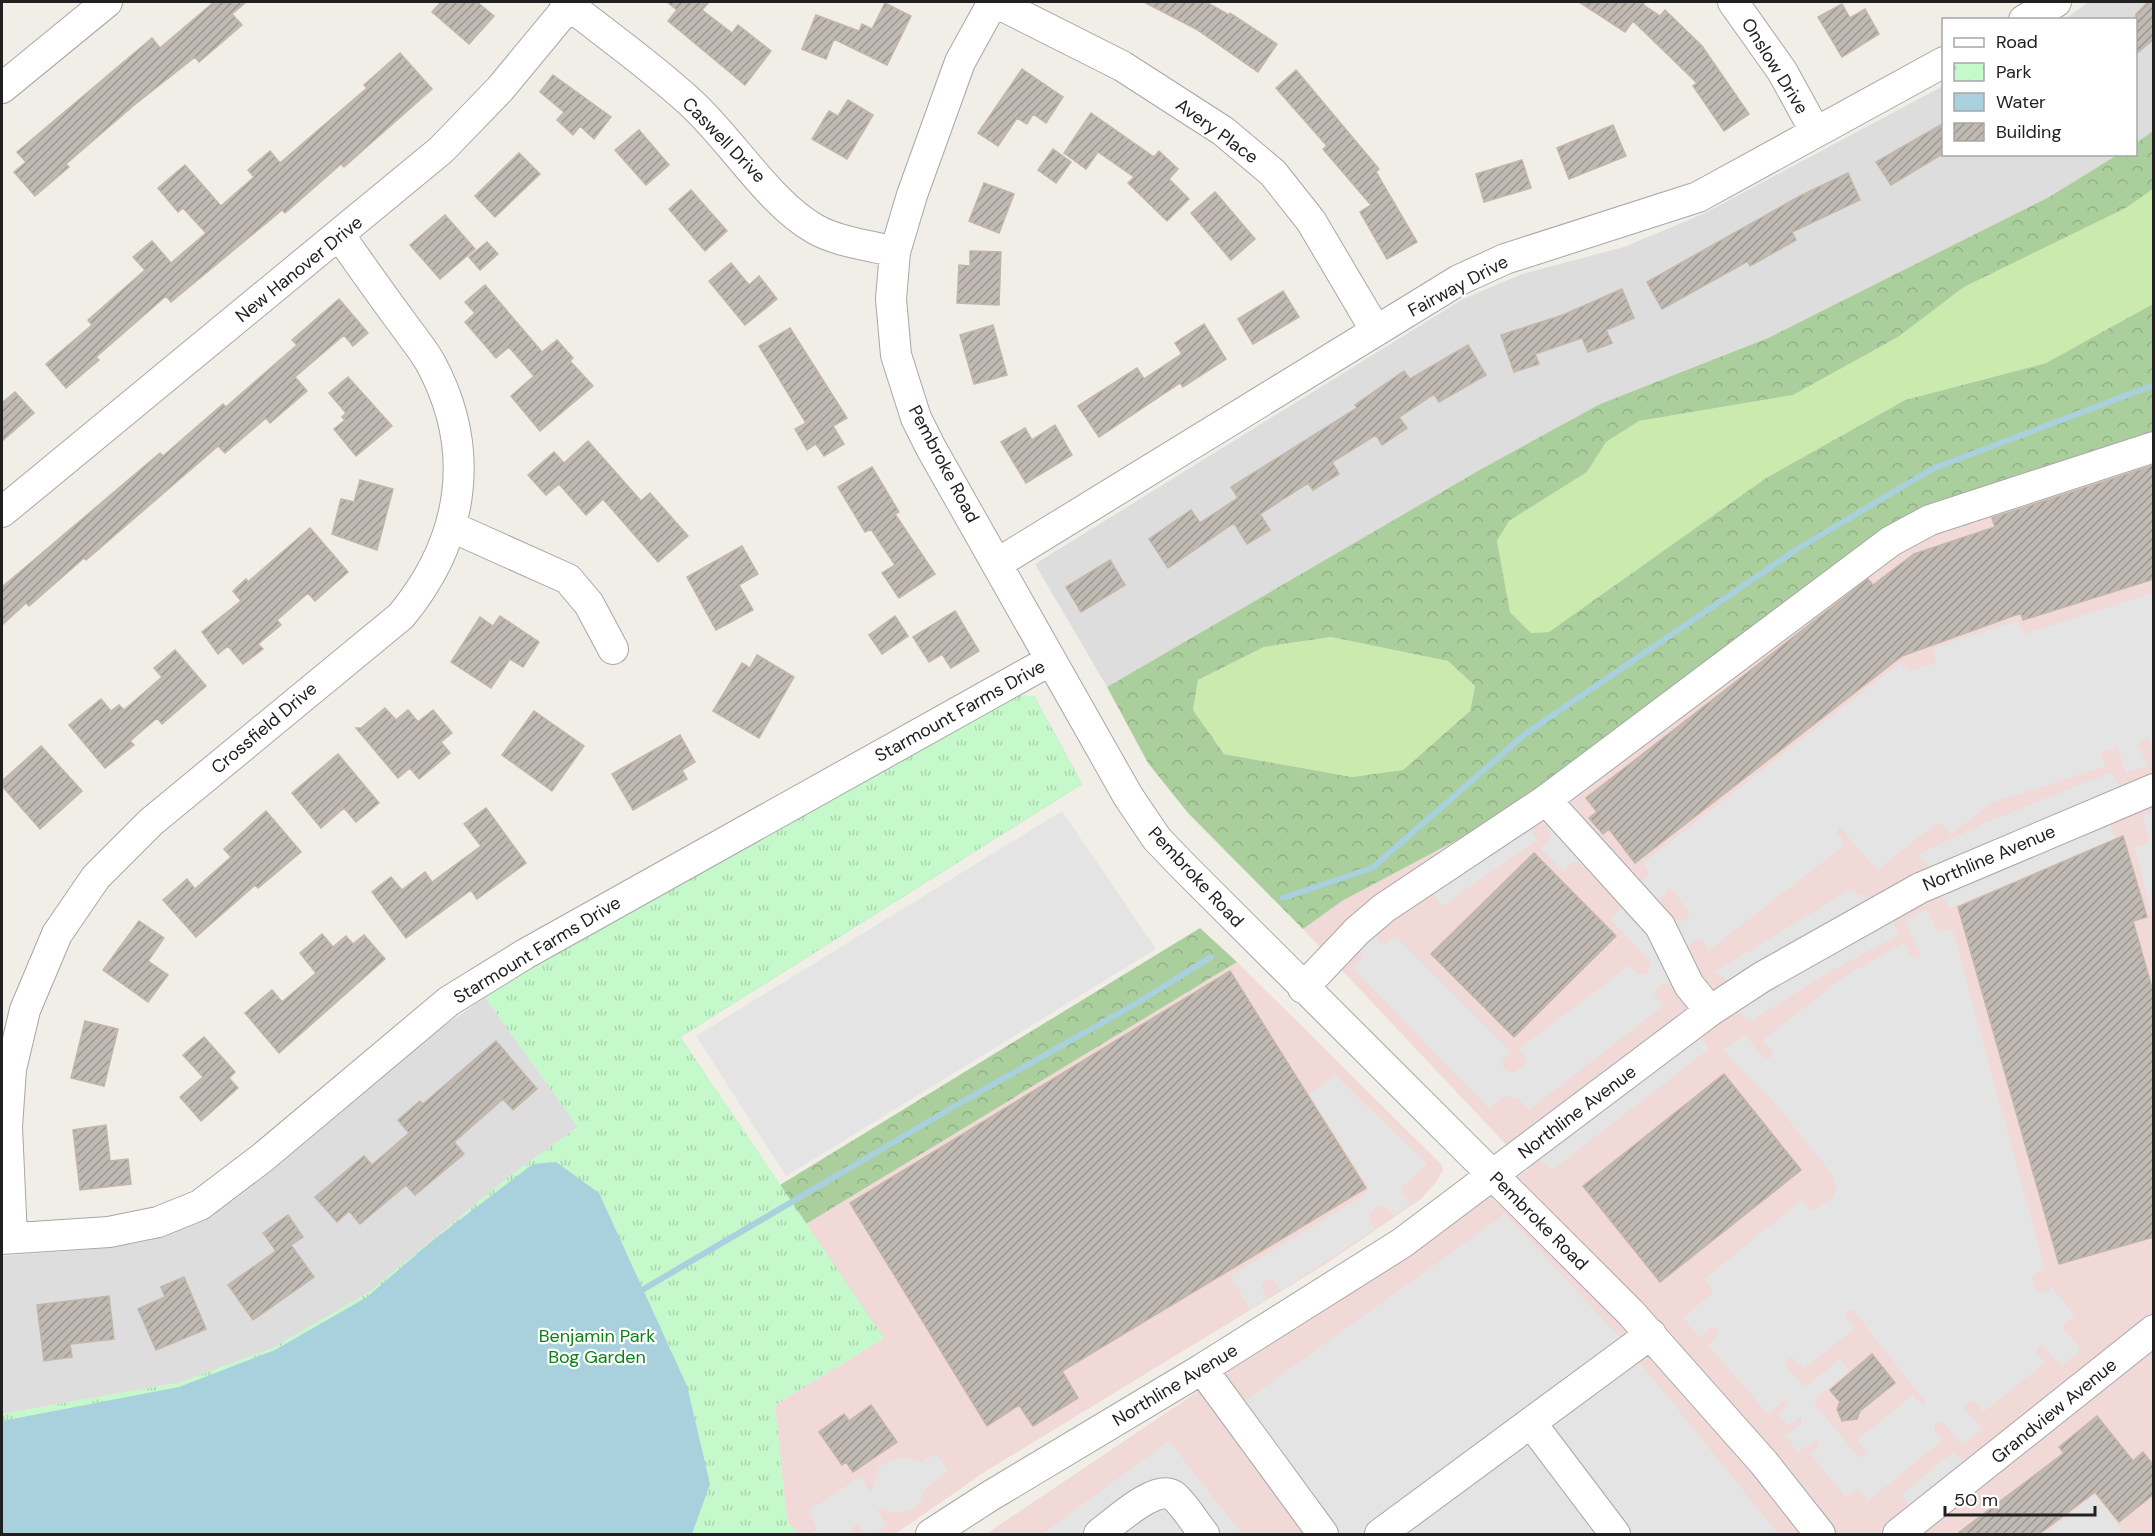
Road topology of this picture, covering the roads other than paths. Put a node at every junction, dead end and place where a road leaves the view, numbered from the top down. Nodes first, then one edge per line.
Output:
1 (107, 2) edge
2 (994, 2) edge
3 (1732, 2) edge
4 (2056, 2) edge
5 (569, 3) edge
6 (2028, 18) edge
7 (1942, 63) edge
8 (2, 88) edge
9 (1815, 131) junction
10 (340, 236) junction
11 (894, 252) junction
12 (1376, 331) junction
13 (2154, 447) edge
14 (2, 512) edge
15 (452, 527) junction
16 (998, 563) junction
17 (613, 649) dead end
18 (1051, 660) junction
19 (2154, 789) edge
20 (1546, 800) junction
21 (1303, 988) junction
22 (1710, 1011) junction
23 (1494, 1175) junction
24 (7, 1239) edge
25 (2154, 1330) edge
26 (1651, 1334) junction
27 (1202, 1369) junction
28 (1531, 1423) junction
29 (1602, 1530) edge
30 (931, 1534) edge
31 (1099, 1534) edge
32 (1204, 1534) edge
33 (1323, 1534) edge
34 (1380, 1534) edge
35 (1820, 1534) edge
36 (1898, 1534) edge

1 - 8 street
2 - 11 street, Pembroke Road
2 - 12 street, Avery Place
3 - 9 street, Onslow Drive
4 - 6 street
5 - 10 street, New Hanover Drive
5 - 11 street, Caswell Drive
7 - 9 street, Fairway Drive
9 - 12 street, Fairway Drive
10 - 14 street, New Hanover Drive
10 - 15 street, Crossfield Drive
11 - 16 street, Pembroke Road
12 - 16 street, Fairway Drive
13 - 20 street
15 - 17 street
15 - 24 street, Crossfield Drive
16 - 18 street, Pembroke Road
18 - 21 street, Pembroke Road
18 - 24 street, Starmount Farms Drive
19 - 22 street, Northline Avenue
20 - 21 street
20 - 22 street
21 - 23 street, Pembroke Road
22 - 23 street, Northline Avenue
23 - 26 street, Pembroke Road
23 - 27 street, Northline Avenue
25 - 36 street, Grandview Avenue
26 - 28 street
26 - 35 street, Pembroke Road
27 - 30 street, Northline Avenue
27 - 33 street
28 - 29 street
28 - 34 street
31 - 32 street

